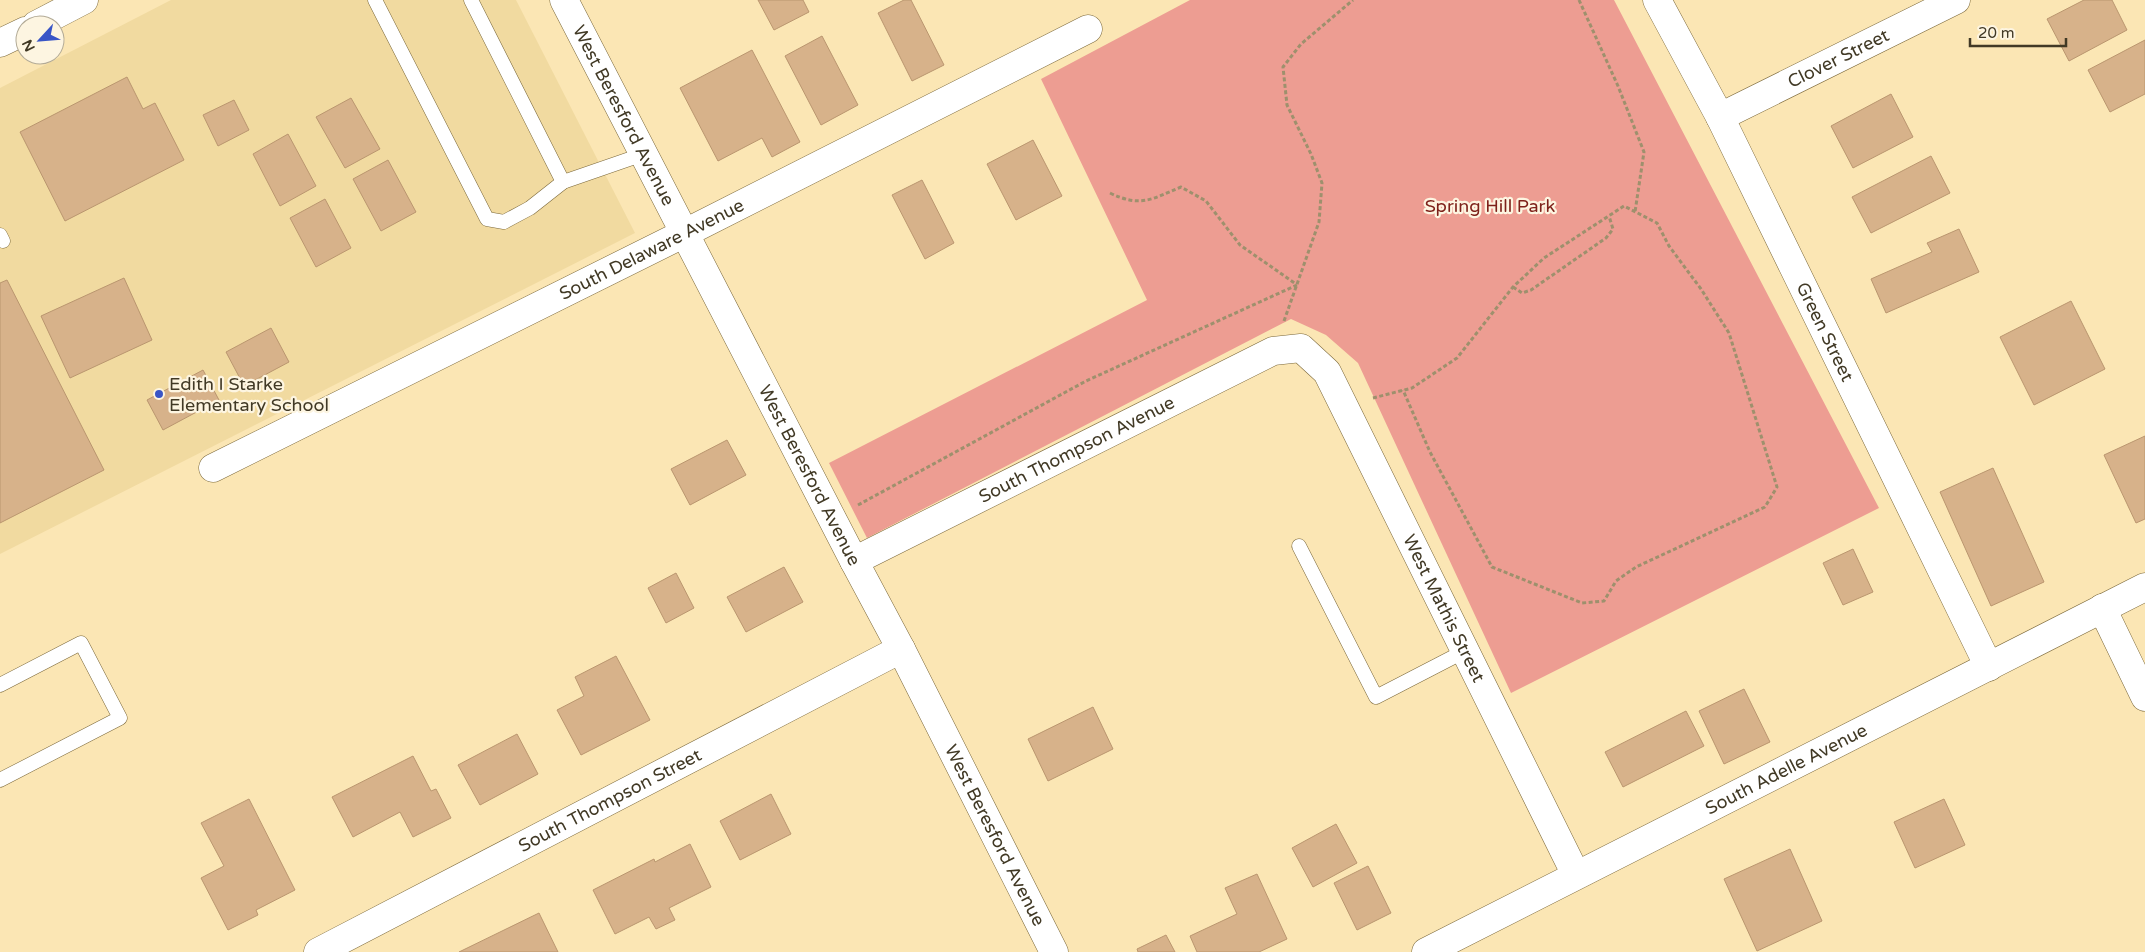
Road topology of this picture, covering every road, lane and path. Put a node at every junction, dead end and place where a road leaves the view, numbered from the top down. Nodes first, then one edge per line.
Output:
1 (84, 0) edge
2 (375, 0) edge
3 (471, 0) edge
4 (564, 0) edge
5 (1353, 0) edge
6 (1579, 0) edge
7 (1658, 0) edge
8 (1956, 0) edge
9 (55, 15) edge
10 (1088, 29) dead end
11 (15, 36) edge
12 (0, 44) edge
13 (1720, 117) junction
14 (644, 154) junction
15 (563, 182) junction
16 (1110, 193) dead end
17 (1635, 212) junction
18 (1608, 216) junction
19 (685, 233) junction
20 (1297, 285) junction
21 (1513, 287) junction
22 (1302, 348) joint
23 (1273, 351) junction
24 (1403, 390) junction
25 (1344, 406) junction
26 (213, 468) dead end
27 (857, 506) dead end
28 (1299, 546) dead end
29 (854, 562) junction
30 (2145, 587) edge
31 (2102, 608) junction
32 (901, 649) junction
33 (1465, 651) junction
34 (1989, 667) junction
35 (0, 686) edge
36 (2145, 697) edge
37 (0, 780) edge
38 (1576, 875) junction
39 (1458, 945) edge
40 (318, 952) edge
41 (1054, 952) edge
42 (1426, 952) edge

1 - 9 street
2 - 15 lane
3 - 15 lane
4 - 14 street, West Beresford Avenue
5 - 20 path
6 - 17 path
7 - 13 street, Green Street
8 - 13 street, Clover Street
10 - 19 street, South Delaware Avenue
11 - 12 street
13 - 34 street, Green Street
14 - 15 lane
14 - 19 street, West Beresford Avenue
16 - 20 path
17 - 18 path
17 - 24 path
18 - 21 path
18 - 21 path
19 - 26 street, South Delaware Avenue
19 - 29 street, West Beresford Avenue
20 - 23 path
20 - 27 path
21 - 24 path
22 - 23 street, South Thompson Avenue
22 - 25 street, West Mathis Street
23 - 29 street, South Thompson Avenue
24 - 25 path
25 - 33 street, West Mathis Street
28 - 33 lane
29 - 32 street, West Beresford Avenue
30 - 31 street, South Adelle Avenue
31 - 34 street, South Adelle Avenue
31 - 36 street
32 - 40 street, South Thompson Street
32 - 41 street, West Beresford Avenue
33 - 38 street, West Mathis Street
34 - 38 street, South Adelle Avenue
35 - 37 lane
38 - 39 street, South Adelle Avenue
39 - 42 street, South Adelle Avenue

